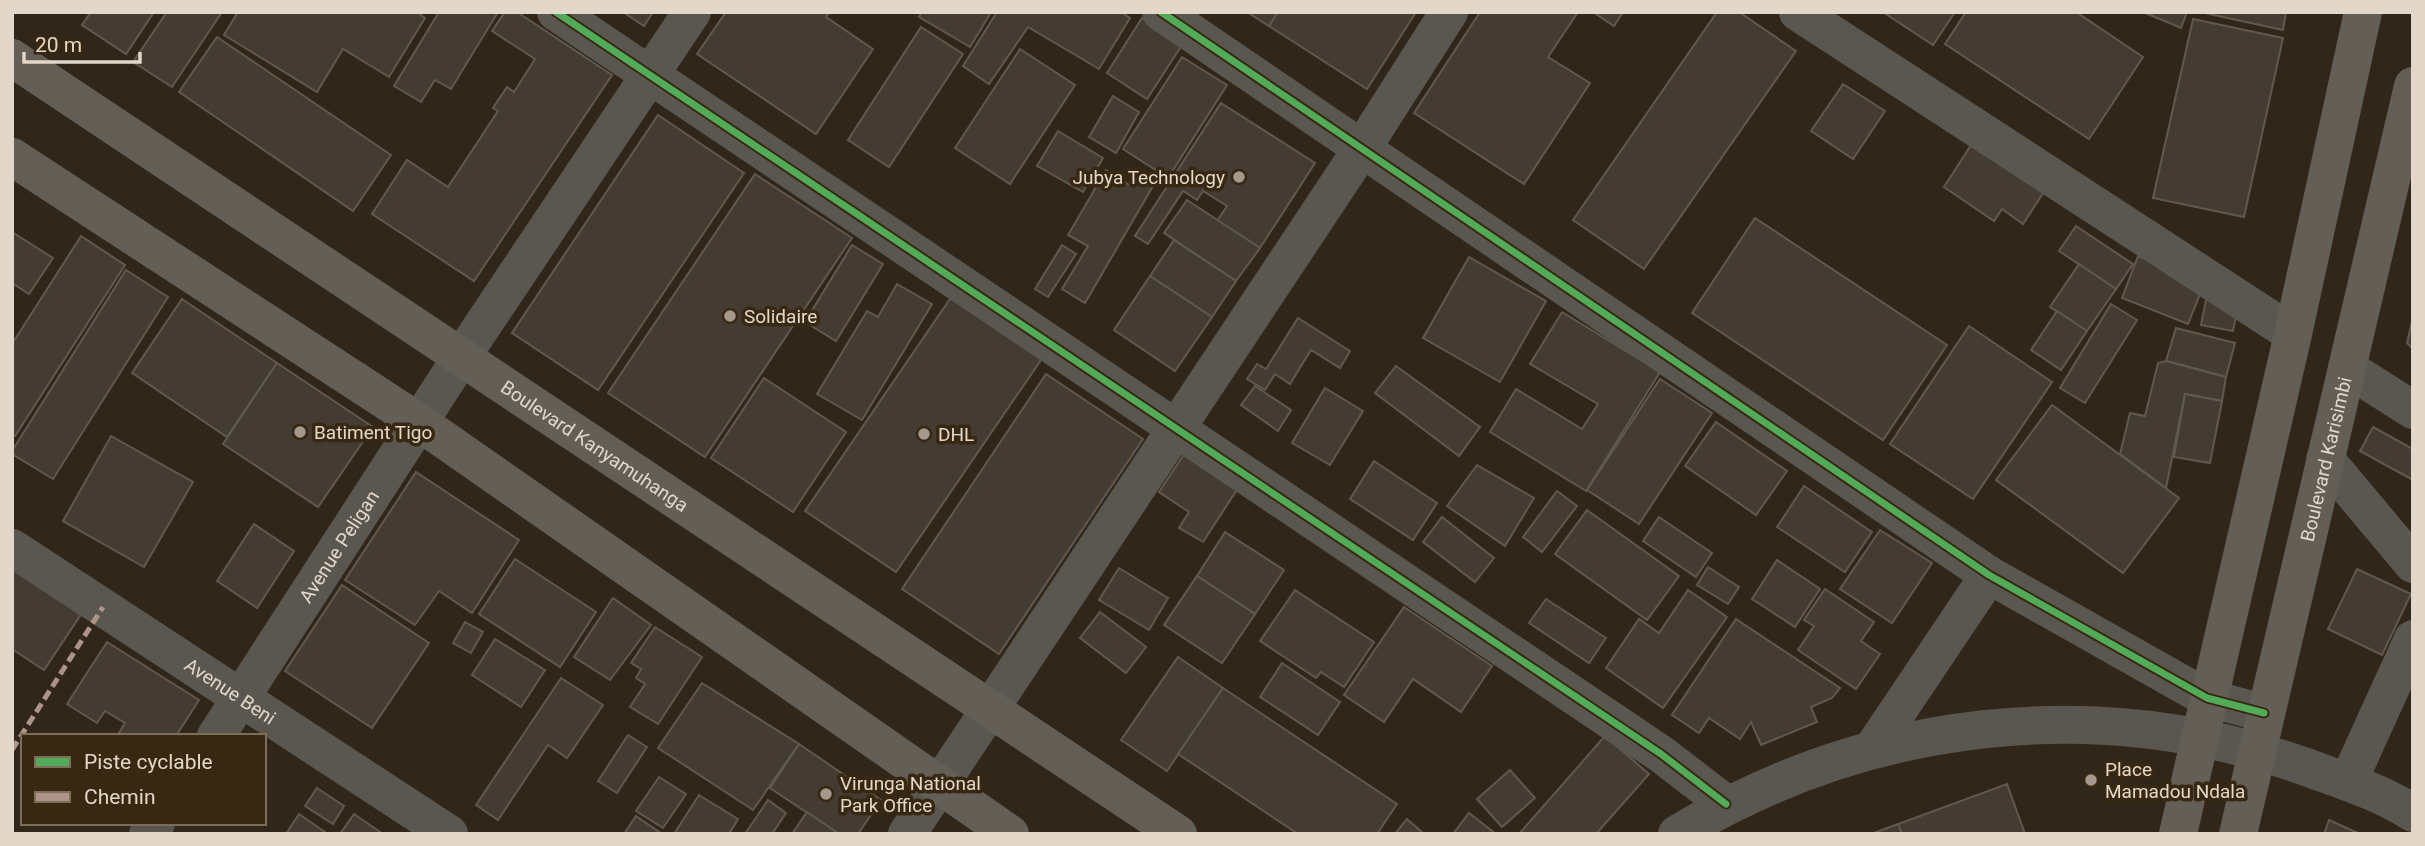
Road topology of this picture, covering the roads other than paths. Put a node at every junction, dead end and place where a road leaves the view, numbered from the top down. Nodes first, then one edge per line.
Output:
1 (556, 12) edge
2 (692, 12) edge
3 (1161, 12) edge
4 (1449, 12) edge
5 (1798, 12) edge
6 (2363, 12) edge
7 (12, 58) edge
8 (649, 76) junction
9 (2413, 86) edge
10 (1363, 147) junction
11 (12, 157) edge
12 (2293, 334) junction
13 (462, 356) junction
14 (2347, 368) junction
15 (2413, 410) edge
16 (420, 423) junction
17 (1176, 426) junction
18 (2325, 459) junction
19 (12, 548) edge
20 (2413, 564) edge
21 (1989, 575) junction
22 (2413, 639) edge
23 (243, 697) junction
24 (2207, 698) junction
25 (991, 706) junction
26 (2260, 731) junction
27 (217, 734) edge
28 (2198, 736) junction
29 (1872, 748) junction
30 (2348, 782) junction
31 (938, 786) junction
32 (1726, 804) junction
33 (2413, 813) edge
34 (449, 834) edge
35 (907, 834) edge
36 (1010, 834) edge
37 (1178, 834) edge
38 (1677, 834) edge
39 (2178, 834) edge
40 (2238, 834) edge

1 - 8 street
2 - 8 street, Avenue Peligan
3 - 10 street
4 - 10 street
5 - 12 street
6 - 12 main road
7 - 13 main road, Boulevard Kanyamuhanga
8 - 13 street, Avenue Peligan
8 - 17 street
9 - 14 main road, Boulevard Karisimbi
10 - 17 street
10 - 21 street
11 - 16 main road
12 - 24 main road
13 - 16 street, Avenue Peligan
13 - 25 main road, Boulevard Kanyamuhanga
14 - 15 street
14 - 18 main road, Boulevard Karisimbi
16 - 23 street, Avenue Peligan
16 - 31 main road
17 - 25 street
17 - 32 street
18 - 20 street
18 - 26 main road, Boulevard Karisimbi
19 - 23 street, Avenue Beni
21 - 24 street
21 - 29 street
22 - 30 street
23 - 27 street, Avenue Peligan
23 - 34 street, Avenue Beni
24 - 26 street
24 - 28 main road
25 - 31 street
25 - 37 main road, Boulevard Kanyamuhanga
26 - 28 street
26 - 30 street
26 - 40 main road, Boulevard Karisimbi
28 - 29 street
28 - 39 main road
29 - 32 street
30 - 33 street
31 - 35 street
31 - 36 main road
32 - 38 street

